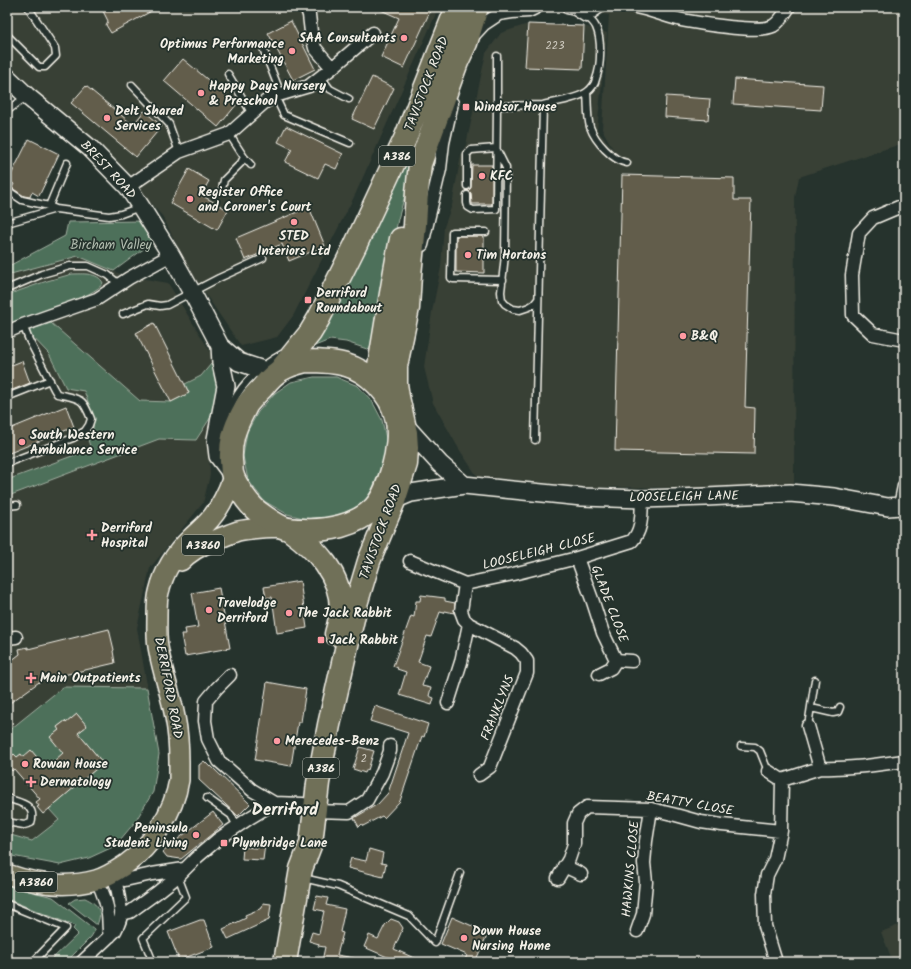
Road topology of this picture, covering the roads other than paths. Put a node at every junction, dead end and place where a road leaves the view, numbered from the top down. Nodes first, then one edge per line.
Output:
1 (28, 7) edge
2 (306, 7) edge
3 (457, 7) edge
4 (466, 7) edge
5 (477, 7) edge
6 (537, 7) edge
7 (567, 7) edge
8 (599, 7) edge
9 (636, 7) edge
10 (789, 7) edge
11 (586, 16) junction
12 (373, 33) dead end
13 (7, 35) edge
14 (466, 43) junction
15 (264, 51) dead end
16 (497, 56) dead end
17 (332, 68) junction
18 (432, 70) junction
19 (228, 74) dead end
20 (7, 77) edge
21 (321, 77) junction
22 (132, 85) dead end
23 (587, 92) junction
24 (278, 95) junction
25 (27, 96) junction
26 (349, 99) dead end
27 (543, 105) junction
28 (497, 106) junction
29 (7, 111) edge
30 (252, 114) junction
31 (229, 134) junction
32 (350, 143) dead end
33 (496, 148) junction
34 (179, 152) junction
35 (244, 157) junction
36 (68, 163) dead end
37 (627, 163) dead end
38 (252, 165) dead end
39 (440, 169) junction
40 (467, 186) dead end
41 (128, 187) junction
42 (222, 189) dead end
43 (7, 190) edge
44 (417, 192) junction
45 (467, 196) dead end
46 (49, 206) junction
47 (904, 206) edge
48 (141, 207) junction
49 (56, 209) junction
50 (7, 223) edge
51 (486, 232) dead end
52 (171, 255) junction
53 (263, 258) dead end
54 (503, 280) junction
55 (119, 284) junction
56 (7, 289) edge
57 (192, 293) junction
58 (538, 298) junction
59 (408, 308) junction
60 (123, 314) dead end
61 (23, 325) junction
62 (7, 332) edge
63 (904, 340) edge
64 (220, 346) junction
65 (272, 371) junction
66 (50, 380) junction
67 (376, 382) junction
68 (7, 397) edge
69 (400, 421) junction
70 (225, 430) dead end
71 (535, 440) dead end
72 (225, 449) dead end
73 (7, 463) edge
74 (233, 476) junction
75 (464, 485) junction
76 (904, 486) edge
77 (642, 499) junction
78 (384, 504) junction
79 (17, 505) dead end
80 (7, 506) edge
81 (902, 507) edge
82 (286, 528) junction
83 (577, 558) junction
84 (410, 561) dead end
85 (465, 584) junction
86 (157, 609) junction
87 (469, 624) junction
88 (616, 660) junction
89 (632, 662) dead end
90 (599, 674) dead end
91 (230, 675) dead end
92 (815, 680) dead end
93 (448, 703) dead end
94 (840, 707) dead end
95 (811, 708) junction
96 (808, 726) joint
97 (390, 746) dead end
98 (741, 746) dead end
99 (904, 761) edge
100 (820, 768) junction
101 (768, 771) joint
102 (478, 775) dead end
103 (782, 780) junction
104 (7, 798) edge
105 (207, 798) dead end
106 (274, 803) junction
107 (309, 808) junction
108 (651, 809) junction
109 (7, 822) edge
110 (237, 826) junction
111 (781, 831) junction
112 (564, 866) junction
113 (181, 872) junction
114 (300, 873) junction
115 (460, 873) dead end
116 (7, 874) edge
117 (581, 874) dead end
118 (105, 877) junction
119 (558, 878) dead end
120 (7, 904) edge
121 (122, 914) junction
122 (637, 931) dead end
123 (110, 936) junction
124 (33, 962) edge
125 (82, 962) edge
126 (152, 962) edge
127 (285, 962) edge
128 (776, 962) edge

1 - 13 lane
2 - 17 street
3 - 18 highway, TAVISTOCK ROAD / A386
4 - 18 highway, A386
5 - 14 highway, TAVISTOCK ROAD / A386
6 - 14 street
7 - 11 street
8 - 11 street
9 - 10 street
11 - 23 lane
12 - 17 street
14 - 39 street, TAVISTOCK ROAD
14 - 44 highway, TAVISTOCK ROAD / A386
15 - 24 lane
16 - 28 lane
17 - 21 street
18 - 65 highway, TAVISTOCK ROAD / A386
19 - 30 lane
20 - 25 street, BREST ROAD
21 - 24 street
21 - 26 lane
22 - 34 lane
23 - 27 lane
23 - 37 lane
24 - 30 street
24 - 32 lane
25 - 29 lane
25 - 41 street, BREST ROAD
27 - 28 lane
27 - 58 lane
28 - 33 lane
30 - 31 street
31 - 34 street
31 - 35 lane
33 - 40 lane
33 - 45 lane
33 - 54 lane
34 - 41 street
35 - 38 lane
35 - 42 lane
36 - 46 lane
39 - 44 street, TAVISTOCK ROAD
39 - 59 street
41 - 48 street, BREST ROAD
43 - 46 lane
44 - 59 highway, TAVISTOCK ROAD / A386
44 - 67 highway, TAVISTOCK ROAD / A386
46 - 49 lane
47 - 63 street
48 - 49 lane
48 - 52 street, BREST ROAD
49 - 50 lane
51 - 54 lane
52 - 55 street
52 - 57 street, BREST ROAD
53 - 57 lane
54 - 58 lane
55 - 56 lane
55 - 61 street
57 - 60 lane
57 - 64 street, BREST ROAD
58 - 71 lane
59 - 69 highway, TAVISTOCK ROAD / A386
61 - 62 street
61 - 66 lane
64 - 65 street, BREST ROAD
64 - 74 street, BREST ROAD
65 - 67 highway
65 - 70 lane
65 - 74 highway
66 - 68 lane
66 - 73 lane
67 - 69 highway
69 - 75 street
69 - 78 highway, TAVISTOCK ROAD / A386
72 - 74 lane
74 - 82 highway
74 - 86 main road, DERRIFORD ROAD / A3860
75 - 77 street, LOOSELEIGH LANE
75 - 78 street, LOOSELEIGH LANE
76 - 81 street
77 - 81 street, LOOSELEIGH LANE
77 - 83 street, LOOSELEIGH CLOSE
78 - 82 highway
78 - 107 highway, TAVISTOCK ROAD / A386
79 - 80 lane
82 - 86 main road, DERRIFORD ROAD / A3860
82 - 107 highway, TAVISTOCK ROAD / A386
83 - 85 street, LOOSELEIGH CLOSE
83 - 88 street, GLADE CLOSE
84 - 85 street
85 - 87 street
86 - 118 main road, DERRIFORD ROAD / A3860
87 - 93 street
87 - 102 street, FRANKLYNS
88 - 89 street, GLADE CLOSE
88 - 90 street, GLADE CLOSE
91 - 106 street
92 - 95 lane
94 - 95 lane
95 - 96 lane
96 - 100 street
97 - 107 street
98 - 101 lane
99 - 100 street
100 - 103 street
101 - 103 street
103 - 111 street
104 - 109 lane
105 - 110 lane
106 - 107 street
106 - 110 street
107 - 114 highway, TAVISTOCK ROAD / A386
108 - 111 street, BEATTY CLOSE
108 - 112 street, BEATTY CLOSE
108 - 122 street, HAWKINS CLOSE
110 - 113 street
111 - 128 street
112 - 117 street
112 - 119 street, BEATTY CLOSE
113 - 118 street
113 - 121 street
113 - 126 lane
114 - 115 lane
114 - 127 highway, TAVISTOCK ROAD / A386
116 - 118 main road, DERRIFORD ROAD / A3860
118 - 121 street
118 - 123 street
120 - 124 lane
121 - 123 street
123 - 125 street

